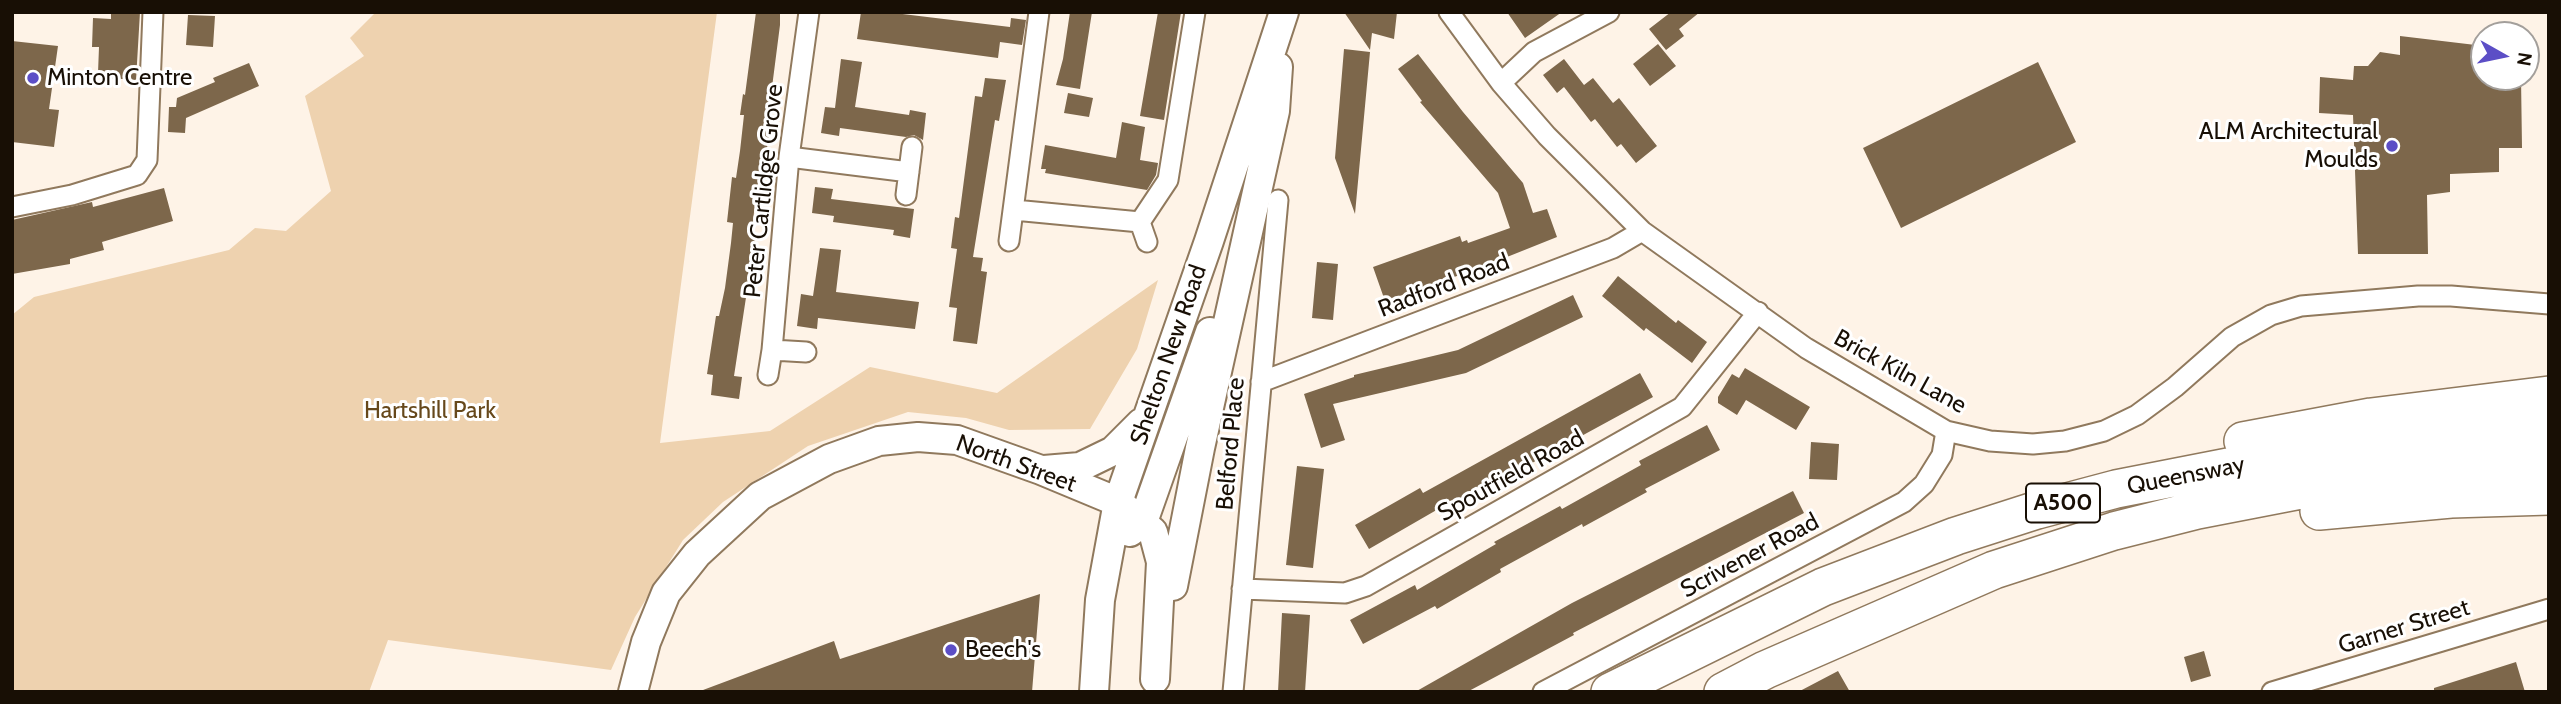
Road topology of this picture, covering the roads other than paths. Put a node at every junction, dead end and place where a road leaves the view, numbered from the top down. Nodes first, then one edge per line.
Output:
1 (153, 12) edge
2 (809, 12) edge
3 (1040, 12) edge
4 (1195, 12) edge
5 (1449, 12) edge
6 (1609, 12) edge
7 (1282, 19) edge
8 (1501, 83) junction
9 (912, 147) dead end
10 (789, 157) junction
11 (909, 172) junction
12 (906, 195) dead end
13 (1278, 201) dead end
14 (12, 207) edge
15 (1014, 210) junction
16 (1140, 222) junction
17 (1642, 231) junction
18 (1009, 241) dead end
19 (1147, 242) dead end
20 (1245, 242) junction
21 (2549, 304) edge
22 (1758, 313) junction
23 (772, 349) junction
24 (806, 352) dead end
25 (768, 375) dead end
26 (1261, 382) junction
27 (2549, 395) edge
28 (1148, 416) junction
29 (1946, 431) junction
30 (2549, 431) edge
31 (2549, 462) edge
32 (1041, 470) junction
33 (2549, 496) edge
34 (1118, 502) junction
35 (1143, 522) junction
36 (1111, 533) junction
37 (1956, 536) junction
38 (1994, 570) junction
39 (1242, 589) junction
40 (2549, 609) edge
41 (1154, 685) edge
42 (633, 692) edge
43 (1094, 692) edge
44 (1233, 692) edge
45 (1543, 692) edge
46 (1610, 692) edge
47 (1723, 692) edge
48 (2272, 692) edge

1 - 14 street
2 - 10 street, Peter Cartlidge Grove
3 - 15 street
4 - 16 street
5 - 8 street, Brick Kiln Lane
6 - 8 street
7 - 20 main road, Shelton New Road
7 - 28 main road, Shelton New Road
8 - 17 street, Brick Kiln Lane
9 - 11 street
10 - 11 street
10 - 23 street, Peter Cartlidge Grove
11 - 12 street
13 - 26 street, Belford Place
15 - 16 street
15 - 18 street
16 - 19 street
17 - 22 street, Brick Kiln Lane
17 - 26 street, Radford Road
20 - 35 main road
20 - 41 main road, Shelton New Road
21 - 29 street, Brick Kiln Lane
22 - 29 street, Brick Kiln Lane
22 - 39 street, Spoutfield Road
23 - 24 street
23 - 25 street, Peter Cartlidge Grove
26 - 39 street, Belford Place
27 - 37 highway
28 - 32 main road
28 - 34 main road, Shelton New Road
29 - 45 street, Scrivener Road
30 - 37 highway, Queensway / A500
31 - 38 highway, Queensway / A500
32 - 34 main road, North Street
32 - 42 main road, North Street
33 - 38 highway
34 - 35 main road, North Street
34 - 36 main road, Shelton New Road
35 - 36 main road
35 - 41 main road, North Street
36 - 43 main road, Shelton New Road
37 - 46 highway, Queensway / A500
38 - 47 highway, Queensway / A500
39 - 44 street, Belford Place
40 - 48 street, Garner Street

